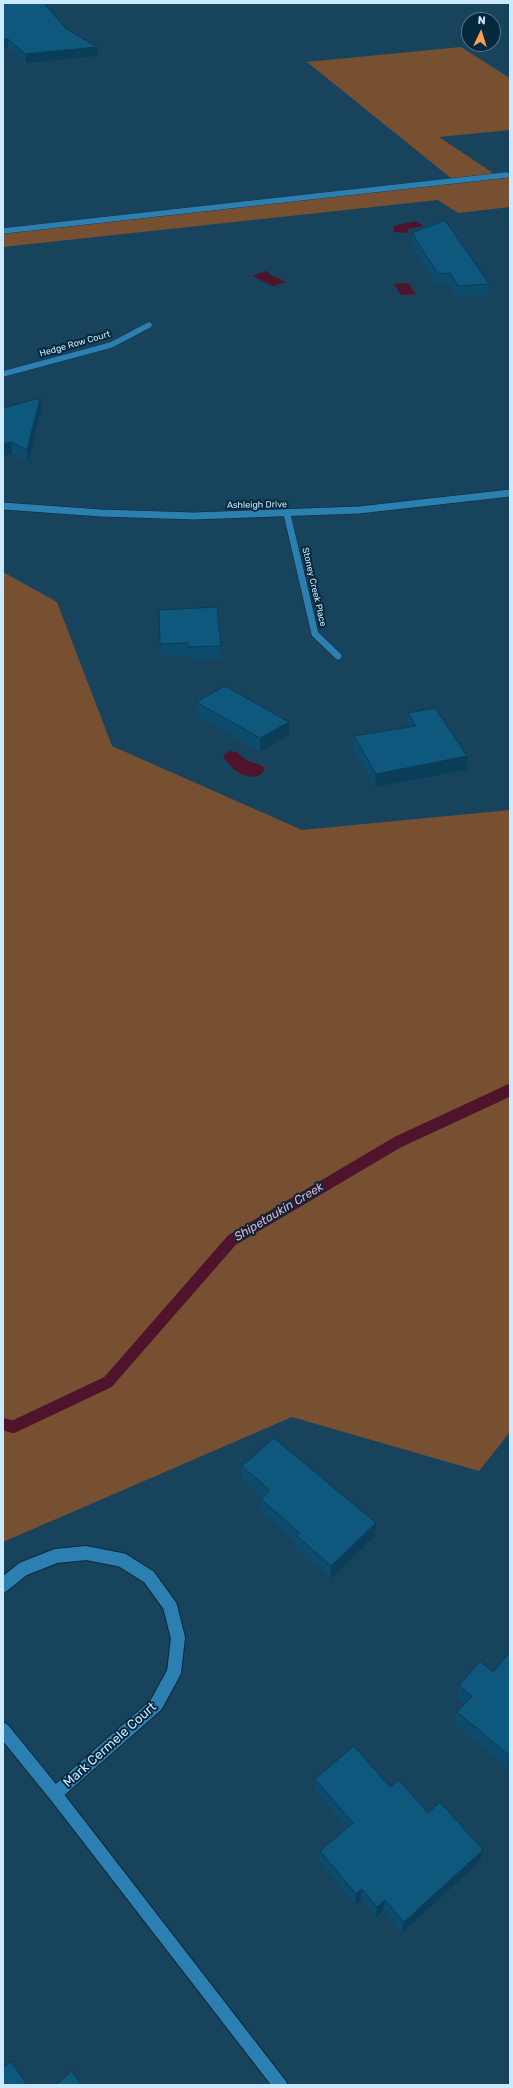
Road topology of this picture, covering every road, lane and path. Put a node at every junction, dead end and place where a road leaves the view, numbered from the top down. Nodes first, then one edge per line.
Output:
1 (510, 175) edge
2 (3, 231) edge
3 (149, 325) dead end
4 (3, 374) edge
5 (510, 493) edge
6 (3, 506) edge
7 (287, 514) junction
8 (338, 656) dead end
9 (3, 1585) edge
10 (3, 1730) edge
11 (55, 1794) junction
12 (280, 2085) edge

1 - 2 street
3 - 4 street, Hedge Row Court
5 - 7 street, Ashleigh Drive
6 - 7 street, Ashleigh Drive
7 - 8 street, Stoney Creek Place
9 - 11 street, Mark Cermele Court
10 - 11 street, Mark Cermele Court
11 - 12 street, Mark Cermele Court

